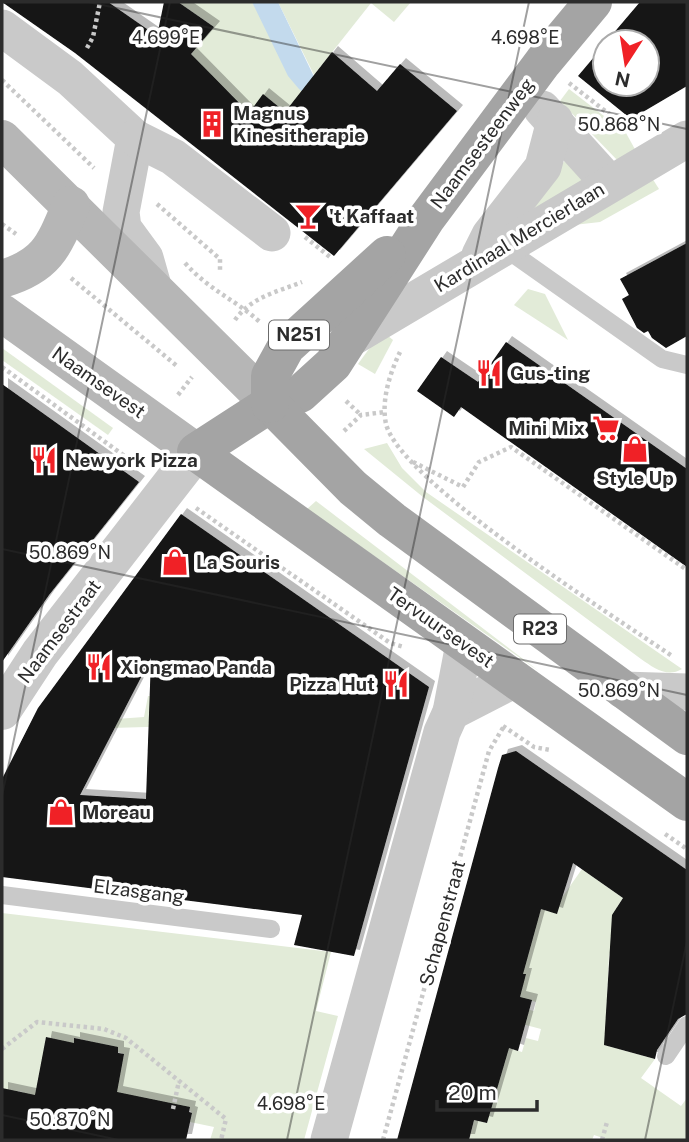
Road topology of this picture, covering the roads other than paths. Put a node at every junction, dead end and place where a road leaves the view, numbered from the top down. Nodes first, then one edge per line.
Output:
1 (593, 2) edge
2 (2, 28) edge
3 (522, 89) junction
4 (555, 121) junction
5 (135, 138) junction
6 (2, 139) edge
7 (687, 139) edge
8 (609, 183) junction
9 (71, 205) junction
10 (426, 219) junction
11 (272, 233) dead end
12 (489, 254) junction
13 (2, 279) edge
14 (154, 287) junction
15 (2, 313) edge
16 (351, 338) junction
17 (687, 365) edge
18 (270, 404) junction
19 (196, 452) junction
20 (464, 644) junction
21 (682, 676) edge
22 (515, 679) junction
23 (623, 690) junction
24 (2, 711) edge
25 (451, 712) junction
26 (687, 736) edge
27 (687, 802) edge
28 (2, 895) edge
29 (271, 929) dead end
30 (687, 1026) edge
31 (666, 1056) dead end
32 (329, 1140) edge

1 - 3 main road, Naamsesteenweg / N251
2 - 5 street
3 - 4 street
3 - 10 main road, Naamsesteenweg / N251
4 - 8 street
4 - 12 street
5 - 11 street
5 - 14 street
6 - 9 main road
7 - 8 street, Kardinaal Mercierlaan
8 - 12 street, Kardinaal Mercierlaan
9 - 13 main road
9 - 14 main road
10 - 16 main road, Naamsesteenweg / N251
10 - 18 main road, Naamsesteenweg / N251
12 - 16 street, Kardinaal Mercierlaan
12 - 17 lane
14 - 18 main road
15 - 19 main road, Naamsevest / R23
16 - 18 main road, Naamsesteenweg / N251
18 - 19 main road
18 - 23 main road, R23
19 - 20 main road, Tervuursevest / R23
19 - 24 street, Naamsestraat
20 - 22 main road, Tervuursevest / R23
20 - 25 street
21 - 23 street
22 - 25 street
22 - 27 main road, Tervuursevest / R23
23 - 26 main road, R23
25 - 32 street
28 - 29 lane, Elzasgang
30 - 31 lane

